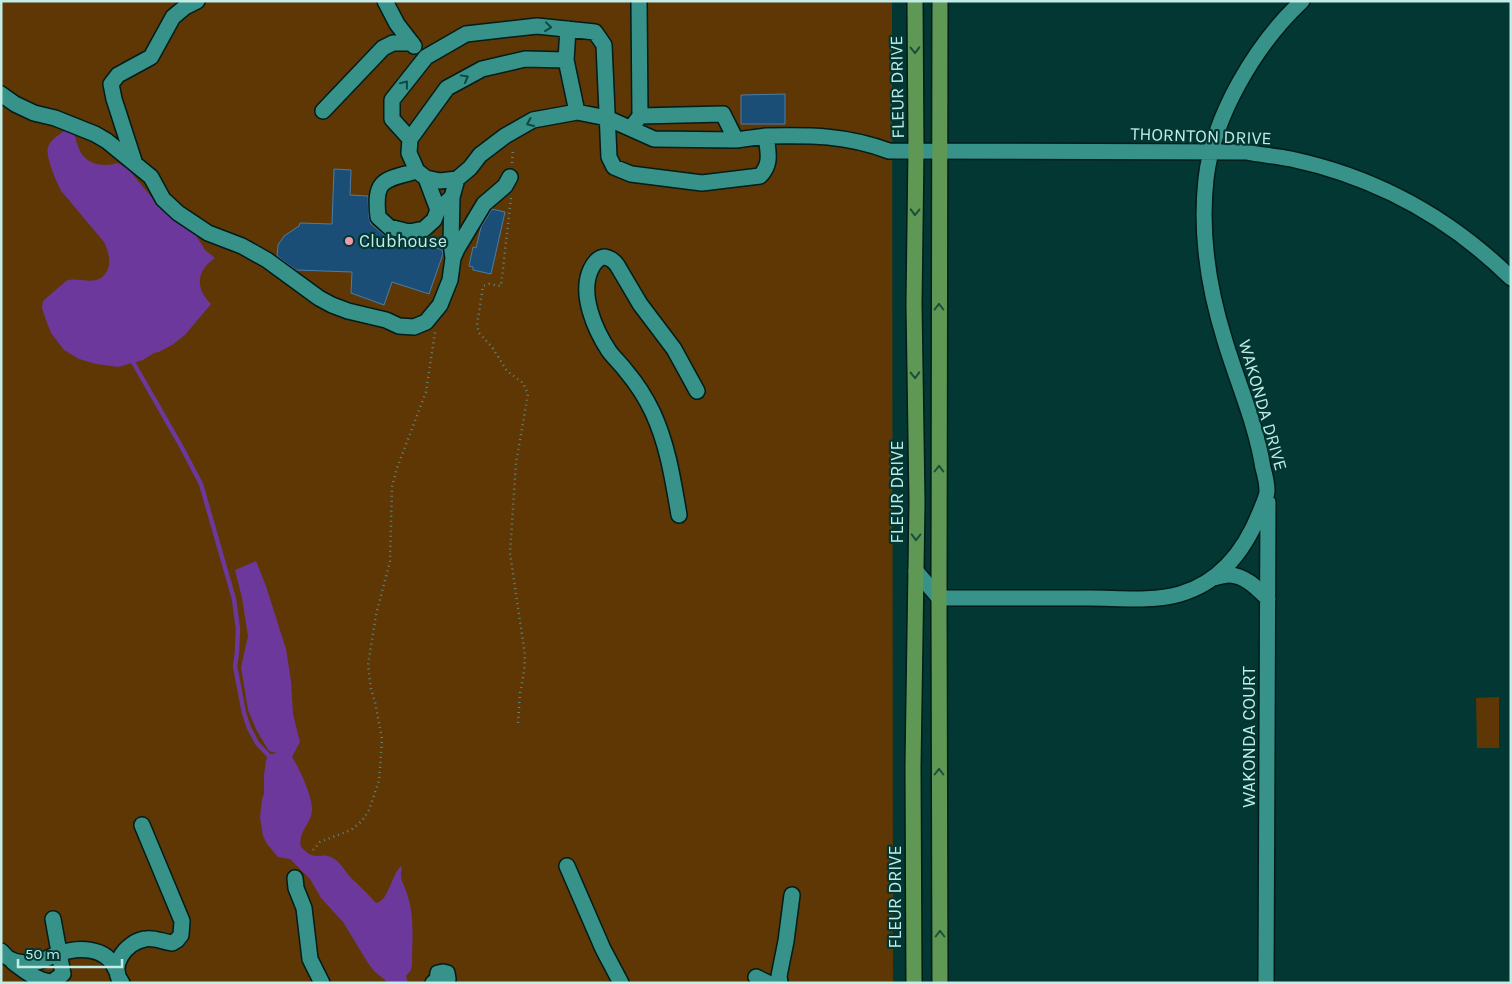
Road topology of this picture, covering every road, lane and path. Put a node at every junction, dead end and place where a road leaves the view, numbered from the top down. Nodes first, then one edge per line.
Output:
1 (197, 1) edge
2 (385, 1) edge
3 (639, 1) edge
4 (914, 1) edge
5 (940, 1) edge
6 (1302, 1) edge
7 (568, 29) junction
8 (412, 43) junction
9 (426, 57) junction
10 (566, 60) junction
11 (1, 94) edge
12 (323, 111) dead end
13 (577, 112) junction
14 (607, 118) junction
15 (635, 122) junction
16 (514, 131) junction
17 (766, 136) junction
18 (410, 139) junction
19 (736, 140) junction
20 (916, 150) junction
21 (939, 152) junction
22 (1211, 152) junction
23 (136, 164) junction
24 (421, 174) junction
25 (510, 177) junction
26 (456, 178) junction
27 (452, 197) junction
28 (438, 210) junction
29 (453, 258) junction
30 (1511, 278) edge
31 (439, 308) junction
32 (697, 390) dead end
33 (1268, 492) junction
34 (680, 515) dead end
35 (916, 571) junction
36 (1212, 578) junction
37 (938, 598) junction
38 (1268, 599) junction
39 (518, 723) dead end
40 (142, 825) dead end
41 (314, 850) dead end
42 (567, 866) dead end
43 (294, 878) dead end
44 (792, 895) dead end
45 (53, 919) dead end
46 (60, 953) junction
47 (6, 955) edge
48 (119, 976) edge
49 (322, 983) edge
50 (621, 983) edge
51 (780, 983) edge
52 (914, 983) edge
53 (940, 983) edge
54 (1266, 983) edge

1 - 23 street
2 - 8 street
3 - 15 street
4 -> 20 main road, FLEUR DRIVE
5 - 21 main road
6 - 22 street, WAKONDA DRIVE
9 -> 7 street
7 - 10 street
7 - 14 street
8 - 9 street
8 - 12 street
18 -> 9 street
10 - 13 street
18 -> 10 street
11 - 23 street
13 - 14 street, THORNTON DRIVE
13 -> 16 street
14 - 15 street, THORNTON DRIVE
14 - 17 street
15 - 19 street, THORNTON DRIVE
15 - 19 street
16 - 25 path
16 - 26 street
17 - 19 street, THORNTON DRIVE
17 - 20 street, THORNTON DRIVE
18 - 24 street
20 - 21 street, THORNTON DRIVE
20 -> 35 main road, FLEUR DRIVE
21 - 22 street, THORNTON DRIVE
37 -> 21 main road
22 - 30 street, THORNTON DRIVE
22 - 33 street, WAKONDA DRIVE
23 - 31 street
24 - 26 street
24 - 28 street
24 - 28 street
25 - 29 street
25 - 39 path
26 - 27 street
27 - 28 street
27 - 29 street
29 - 31 street
31 - 41 path
32 - 34 street
33 - 36 street, WAKONDA DRIVE
33 - 38 street, WAKONDA COURT
35 - 37 street
35 - 52 main road, FLEUR DRIVE
36 - 37 street, WAKONDA DRIVE
36 - 38 street
53 -> 37 main road
38 - 54 street, WAKONDA COURT
40 - 48 street
42 - 50 street
43 - 49 street
44 - 51 street
45 - 46 street
46 - 47 street
46 - 47 street
46 - 48 street

